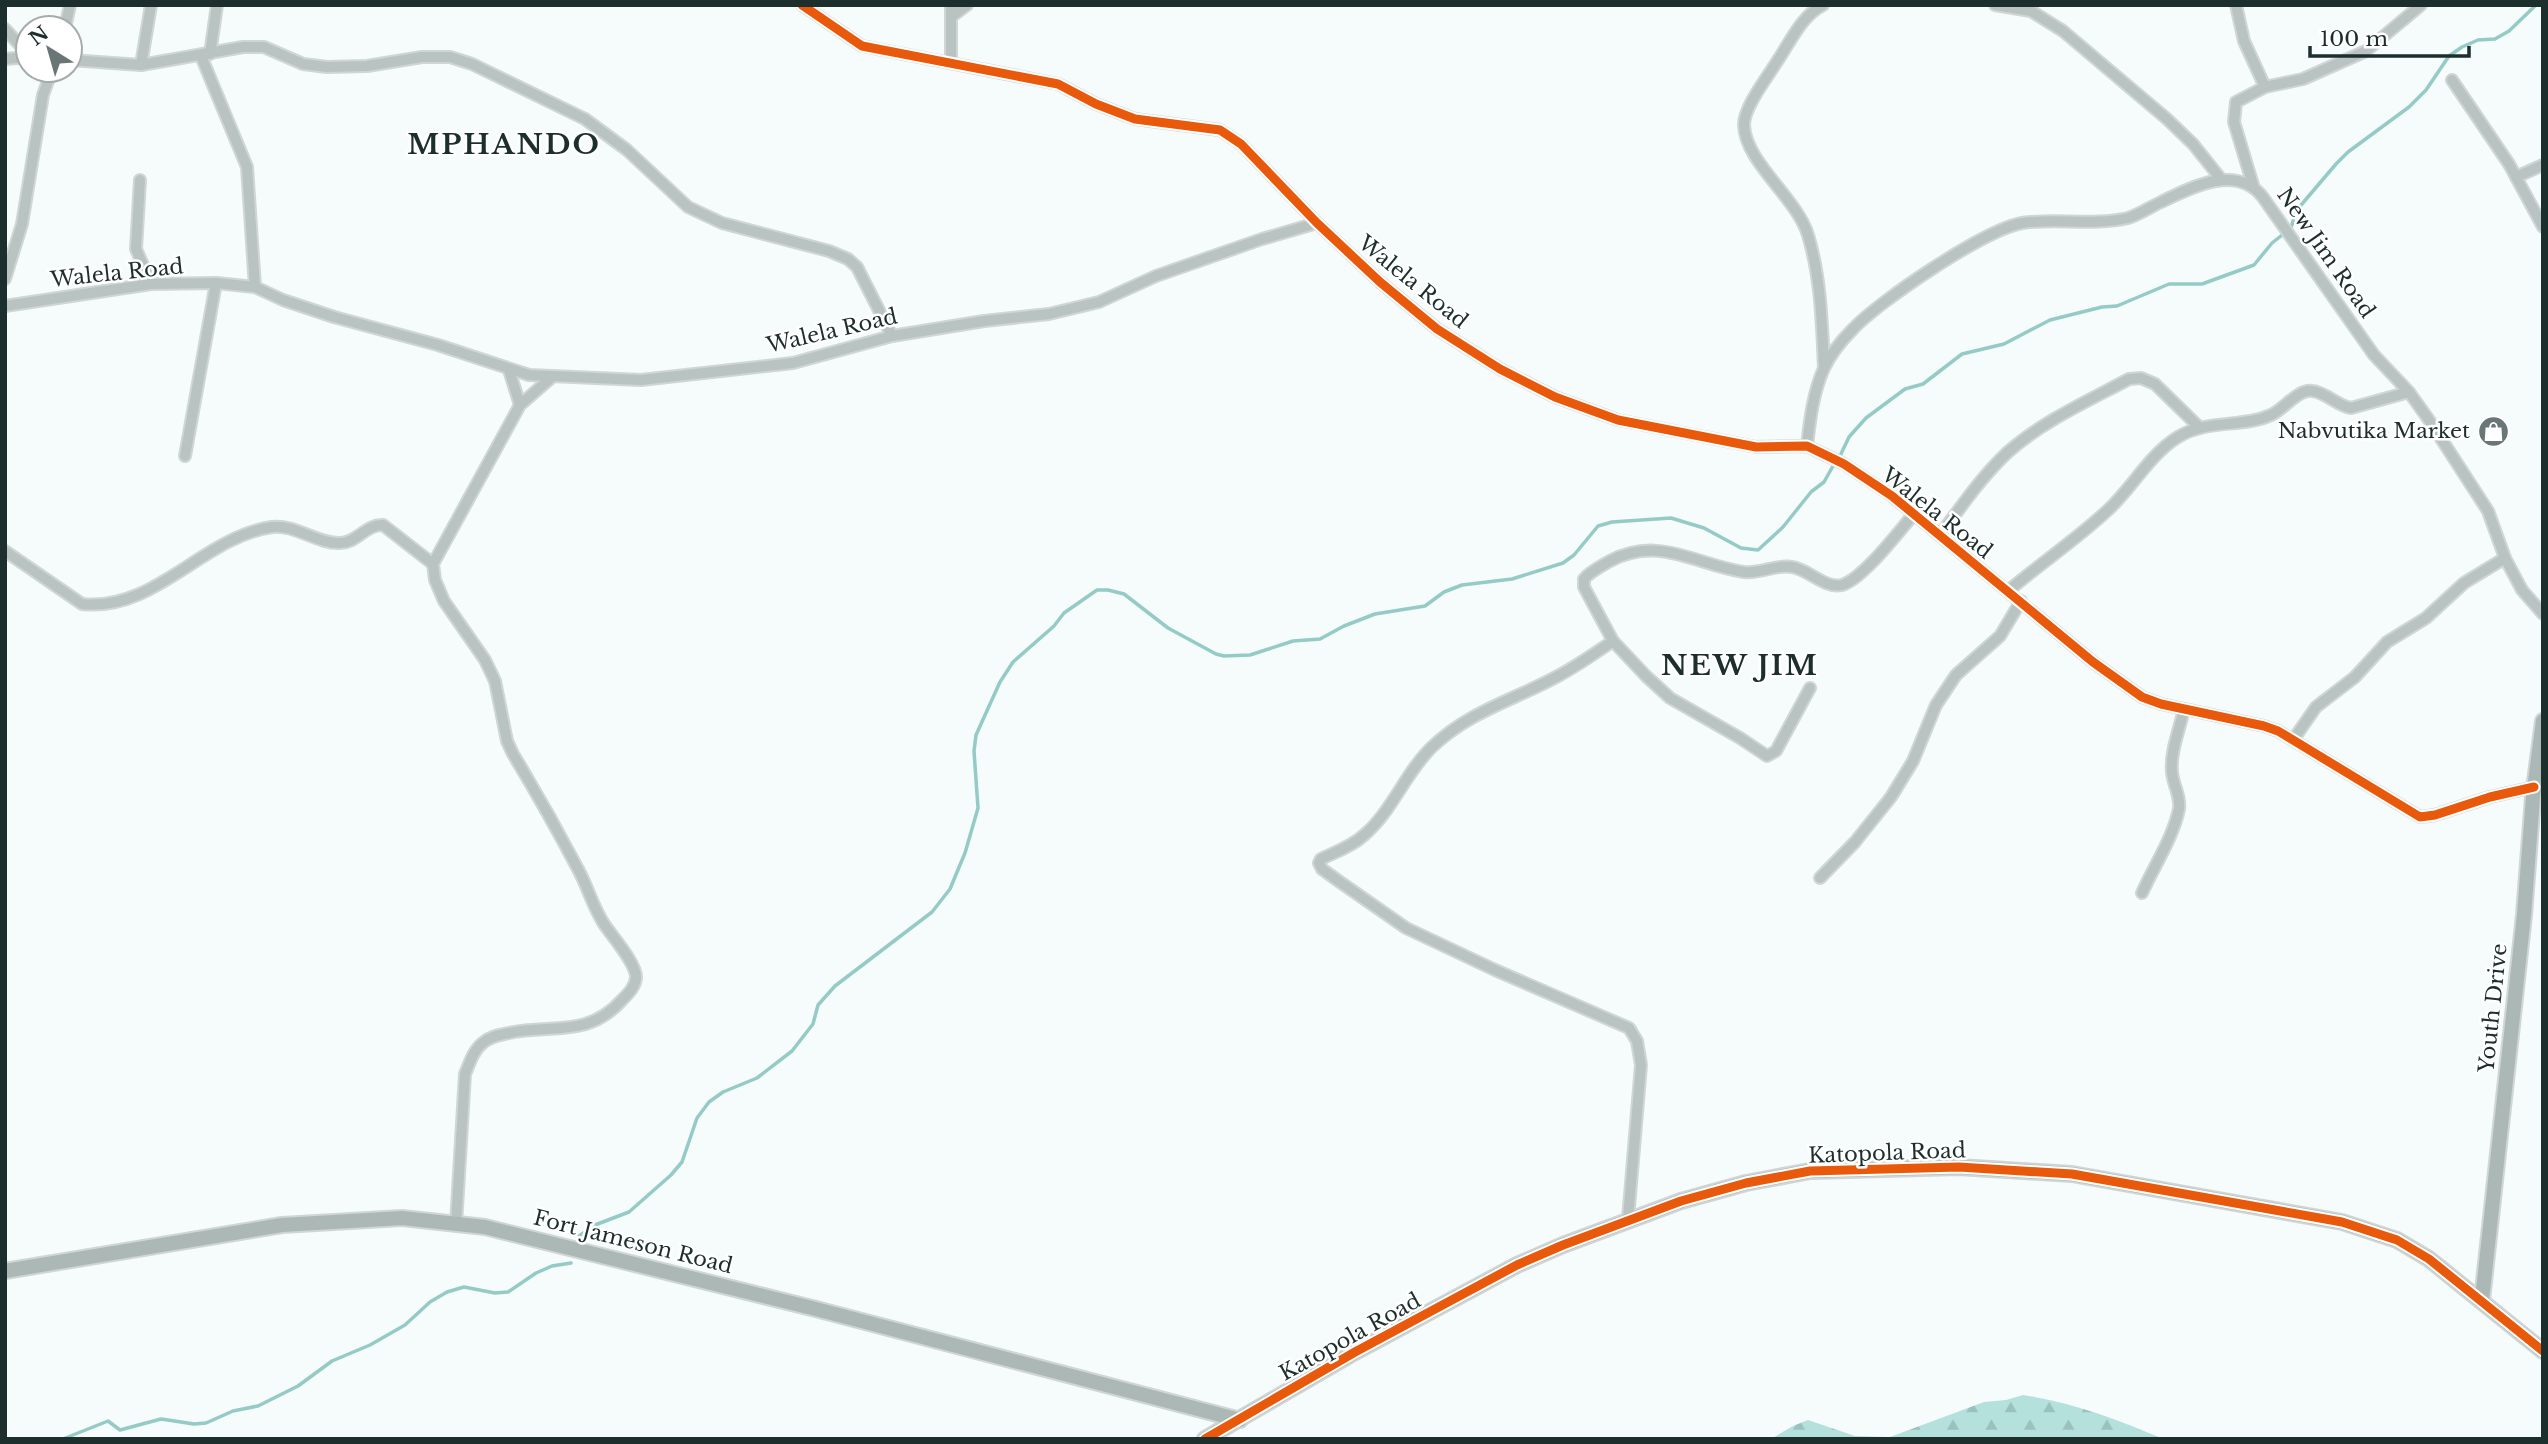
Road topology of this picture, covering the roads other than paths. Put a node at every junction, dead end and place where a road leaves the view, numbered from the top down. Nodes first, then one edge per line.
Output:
1 (150, 5) edge
2 (217, 5) edge
3 (802, 5) edge
4 (951, 5) edge
5 (967, 5) edge
6 (1823, 5) edge
7 (1995, 5) edge
8 (2236, 5) edge
9 (2420, 6) edge
10 (951, 17) junction
11 (206, 55) junction
12 (84, 61) edge
13 (951, 61) junction
14 (141, 65) junction
15 (2452, 80) dead end
16 (47, 84) edge
17 (2265, 87) junction
18 (2543, 165) edge
19 (2516, 177) junction
20 (2221, 179) junction
21 (140, 180) dead end
22 (2253, 185) junction
23 (1317, 223) junction
24 (2543, 227) edge
25 (5, 279) edge
26 (216, 283) junction
27 (151, 284) junction
28 (255, 288) junction
29 (5, 306) edge
30 (892, 336) junction
31 (1824, 368) junction
32 (509, 370) junction
33 (552, 377) junction
34 (2409, 391) junction
35 (520, 405) junction
36 (2199, 427) junction
37 (1807, 446) junction
38 (185, 456) dead end
39 (1914, 514) junction
40 (1940, 535) junction
41 (5, 551) edge
42 (2505, 558) junction
43 (433, 564) junction
44 (2008, 591) junction
45 (2021, 601) junction
46 (2543, 614) edge
47 (1613, 642) junction
48 (1810, 688) dead end
49 (2184, 709) junction
50 (2543, 721) edge
51 (2293, 740) junction
52 (2537, 794) edge
53 (1819, 878) dead end
54 (2142, 893) dead end
55 (1628, 1219) junction
56 (456, 1224) junction
57 (5, 1271) edge
58 (2482, 1300) junction
59 (2543, 1351) edge
60 (1240, 1420) junction
61 (1205, 1439) edge

1 - 14 street
2 - 11 street
3 - 13 street
4 - 10 street
5 - 10 street
6 - 31 street
7 - 20 street
8 - 17 street
9 - 17 street
10 - 13 street
11 - 14 street
11 - 28 street
11 - 30 street
12 - 14 street
13 - 23 street
15 - 19 street
16 - 25 street
17 - 22 street
18 - 19 street
19 - 24 street
20 - 22 street, New Jim Road
20 - 31 street
21 - 27 street
22 - 34 street, New Jim Road
23 - 30 street, Walela Road
23 - 37 street, Walela Road
26 - 27 street, Walela Road
26 - 28 street, Walela Road
26 - 38 street
27 - 29 street, Walela Road
28 - 32 street, Walela Road
30 - 33 street, Walela Road
31 - 37 street
32 - 33 street, Walela Road
32 - 35 street
33 - 35 street
34 - 36 street
34 - 42 street, New Jim Road
35 - 43 street
36 - 40 street
36 - 44 street
37 - 39 street, Walela Road
39 - 40 street, Walela Road
39 - 47 street
40 - 44 street, Walela Road
41 - 43 street
42 - 46 street, New Jim Road
42 - 51 street
43 - 56 street
44 - 45 street, Walela Road
45 - 49 street, Walela Road
45 - 53 street
47 - 48 street
47 - 55 street
49 - 51 street, Walela Road
49 - 54 street
50 - 52 street, Youth Drive
51 - 52 street, Walela Road
52 - 58 street, Youth Drive
55 - 58 street, Katopola Road
55 - 60 street, Katopola Road
56 - 57 street, Fort Jameson Road
56 - 60 street, Fort Jameson Road
58 - 59 street, Katopola Road
60 - 61 street, Katopola Road

